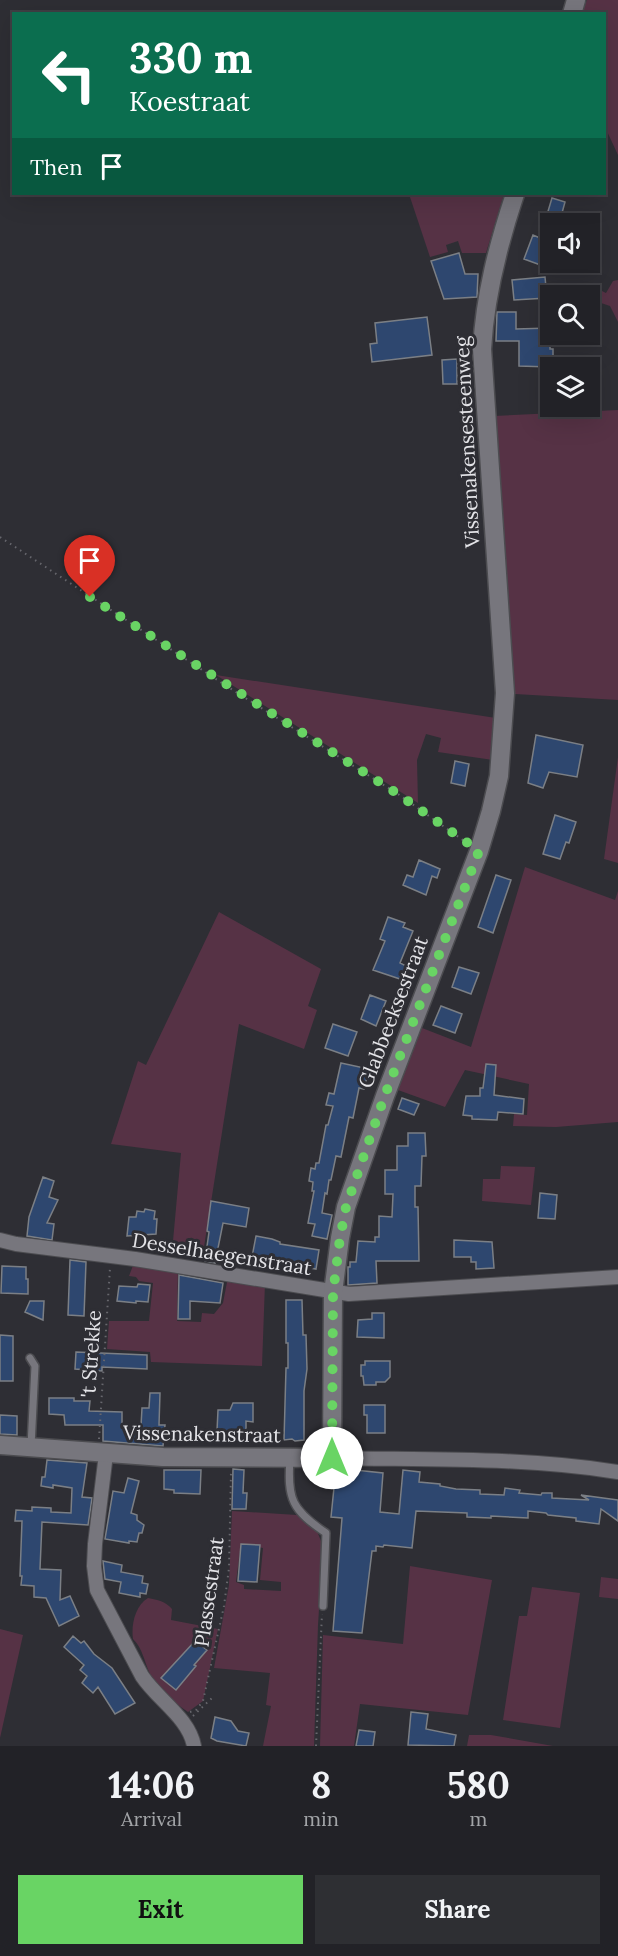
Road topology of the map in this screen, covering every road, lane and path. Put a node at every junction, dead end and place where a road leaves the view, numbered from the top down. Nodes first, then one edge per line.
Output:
1 (515, 195) edge
2 (0, 537) edge
3 (498, 584) joint
4 (479, 851) junction
5 (0, 1240) edge
6 (111, 1256) junction
7 (618, 1277) edge
8 (333, 1293) junction
9 (30, 1358) dead end
10 (0, 1445) edge
11 (31, 1446) junction
12 (102, 1454) junction
13 (231, 1457) junction
14 (332, 1458) junction
15 (291, 1459) junction
16 (618, 1472) edge
17 (323, 1606) joint
18 (212, 1698) dead end
19 (182, 1720) junction
20 (194, 1746) edge
21 (316, 1746) edge

1 - 3 street, Vissenakensesteenweg
2 - 4 path
3 - 4 street, Glabbeeksestraat
4 - 8 street, Glabbeeksestraat
5 - 6 street, Desselhaegenstraat
6 - 8 street, Desselhaegenstraat
6 - 12 path, 't Strekke
7 - 8 street, Desselhaegenstraat
8 - 14 street, Glabbeeksestraat
9 - 11 lane
10 - 11 street, Vissenakenstraat
11 - 12 street, Vissenakenstraat
12 - 13 street, Vissenakenstraat
12 - 19 street
13 - 15 street, Vissenakenstraat
13 - 19 path, Plassestraat
14 - 15 street, Vissenakenstraat
14 - 16 street, Vissenakenstraat
15 - 17 lane
17 - 21 path
18 - 19 path
19 - 20 street

